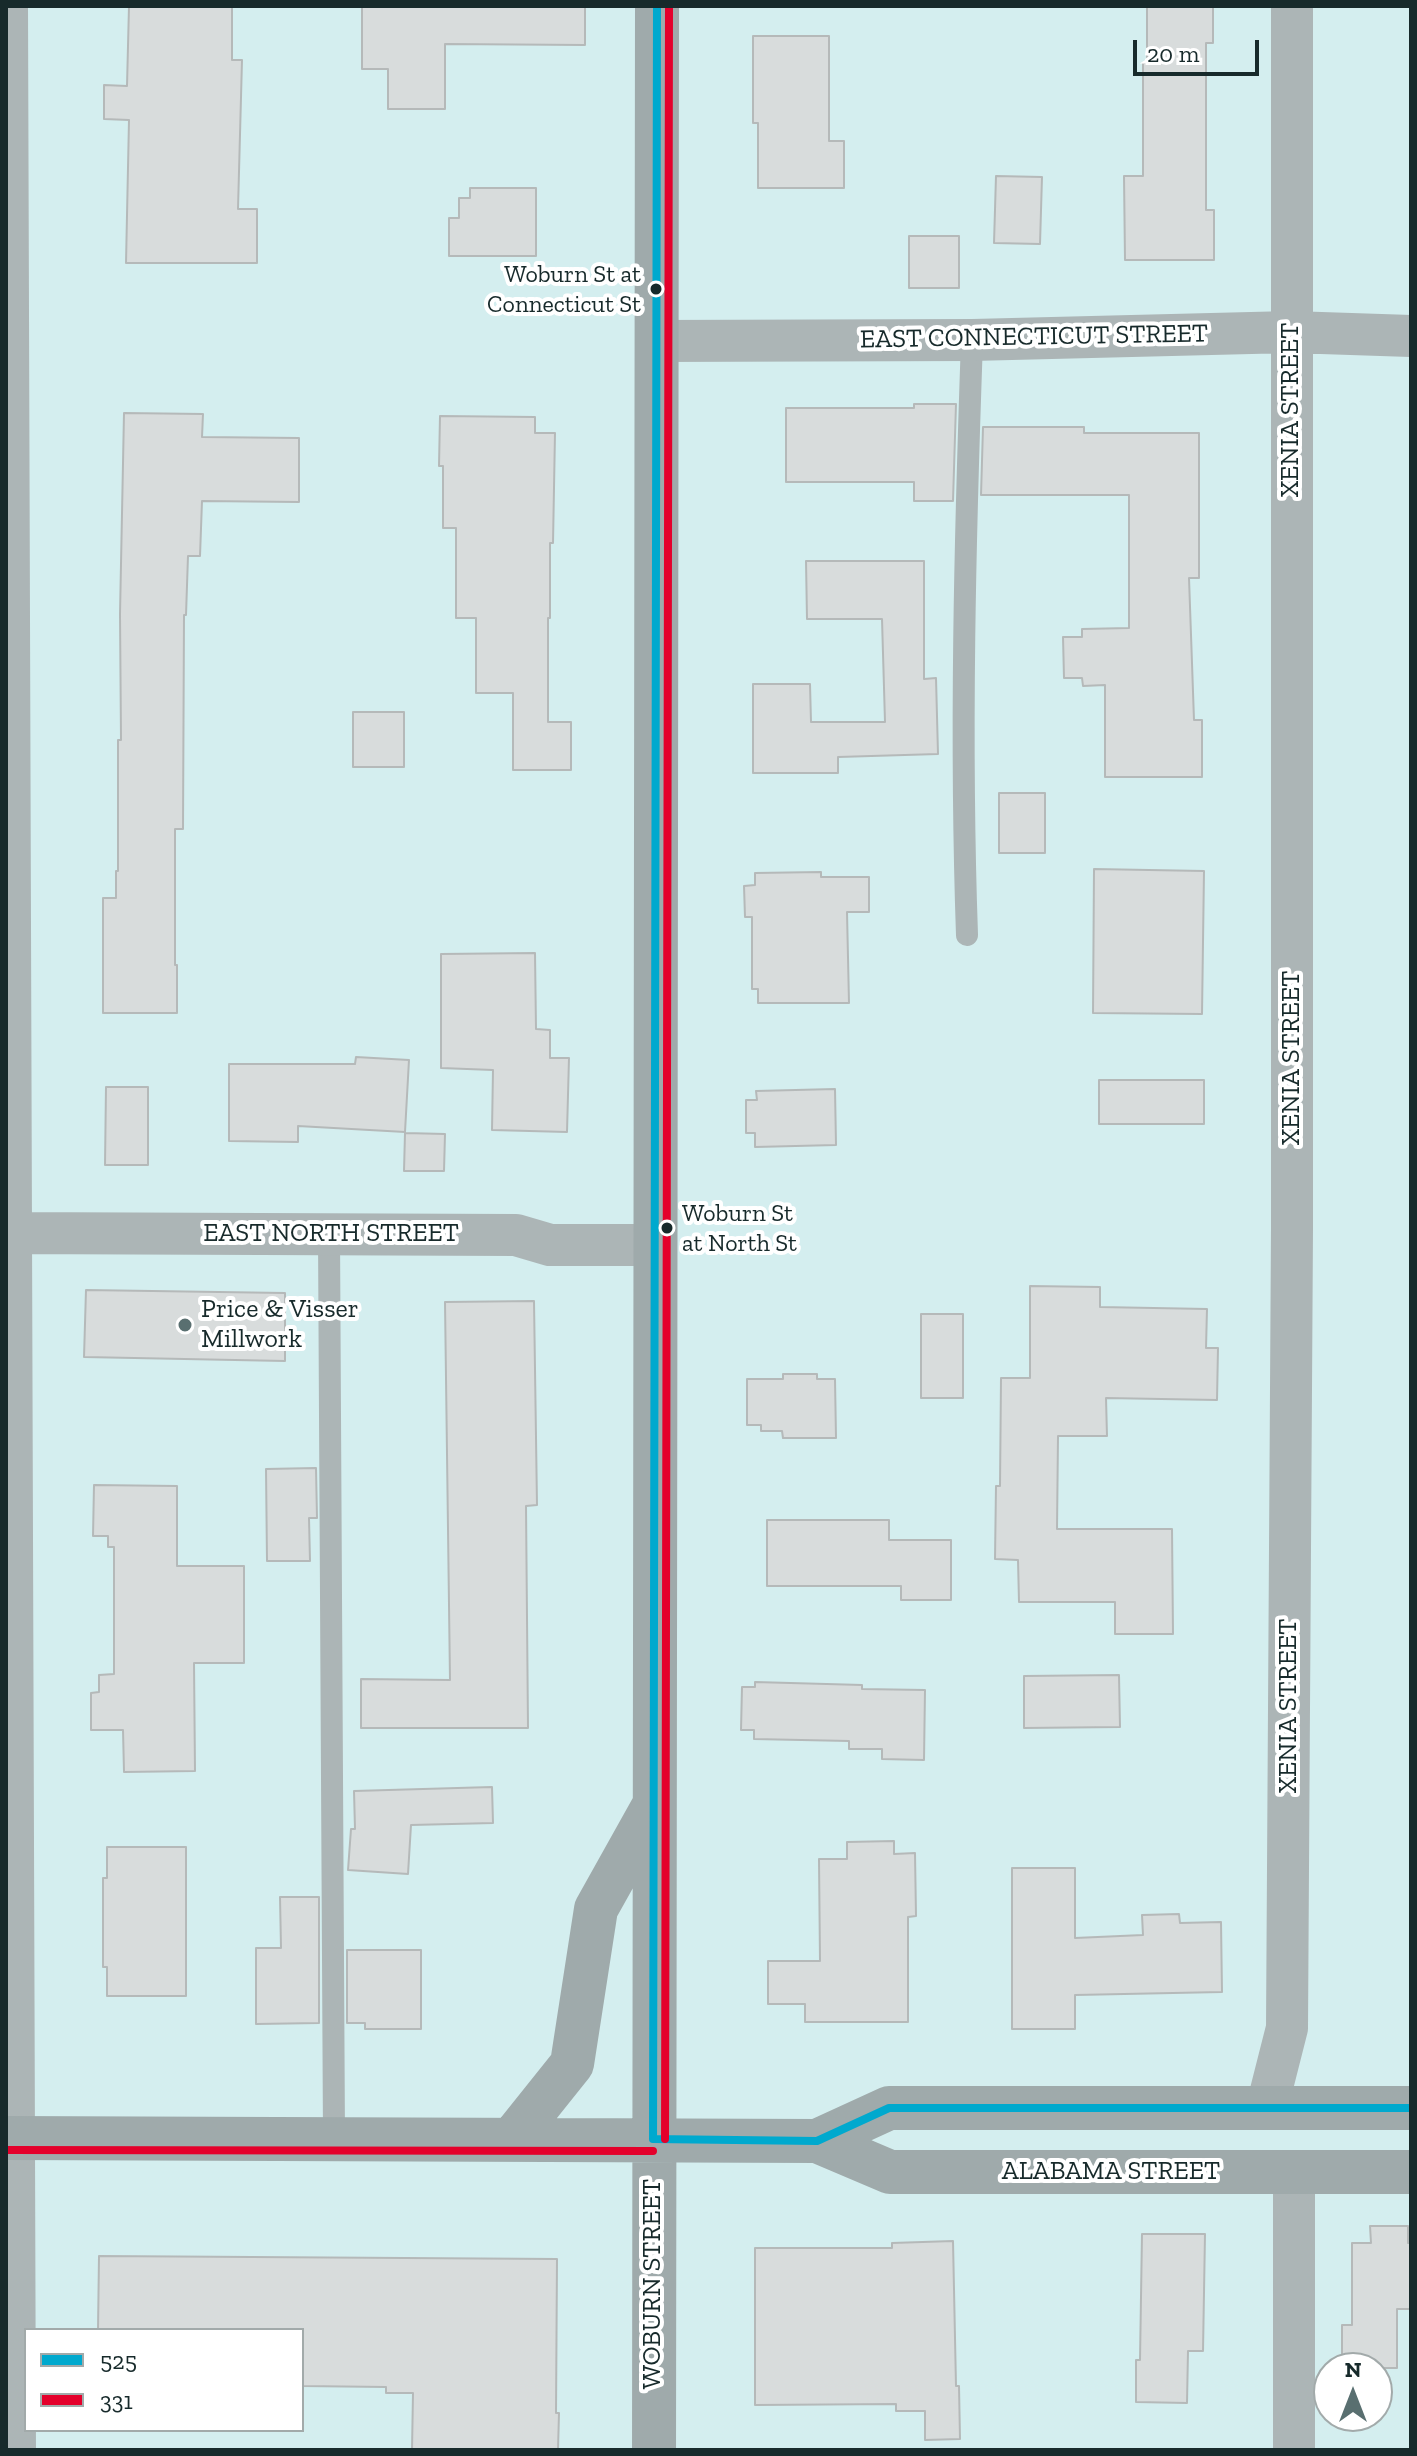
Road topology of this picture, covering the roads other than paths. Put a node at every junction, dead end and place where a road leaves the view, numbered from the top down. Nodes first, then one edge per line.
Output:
1 (7, 6) edge
2 (657, 6) edge
3 (1292, 6) edge
4 (1291, 332) junction
5 (1411, 336) edge
6 (972, 340) junction
7 (657, 341) junction
8 (967, 935) dead end
9 (9, 1233) edge
10 (329, 1234) junction
11 (656, 1245) junction
12 (655, 1805) junction
13 (1272, 2108) junction
14 (1411, 2108) edge
15 (11, 2138) edge
16 (334, 2138) junction
17 (512, 2139) junction
18 (653, 2139) junction
19 (817, 2141) junction
20 (1294, 2172) junction
21 (1411, 2172) edge
22 (15, 2450) edge
23 (654, 2450) edge
24 (1294, 2450) edge

1 - 9 street
2 - 7 main road, WOBURN STREET
3 - 4 street, XENIA STREET
4 - 5 street, EAST CONNECTICUT STREET
4 - 6 street, EAST CONNECTICUT STREET
4 - 13 street, XENIA STREET
6 - 7 street, EAST CONNECTICUT STREET
6 - 8 lane
7 - 11 main road, WOBURN STREET
9 - 10 street, EAST NORTH STREET
9 - 15 street
10 - 11 street, EAST NORTH STREET
10 - 16 lane
11 - 12 main road, WOBURN STREET
12 - 17 main road
12 - 18 main road, WOBURN STREET
13 - 14 main road, ALABAMA STREET
13 - 19 main road, ALABAMA STREET
15 - 16 main road, ALABAMA STREET
15 - 22 street
16 - 17 main road, ALABAMA STREET
17 - 18 main road, ALABAMA STREET
18 - 19 main road, ALABAMA STREET
18 - 23 main road, WOBURN STREET
19 - 20 main road, ALABAMA STREET
20 - 21 main road, ALABAMA STREET
20 - 24 street

